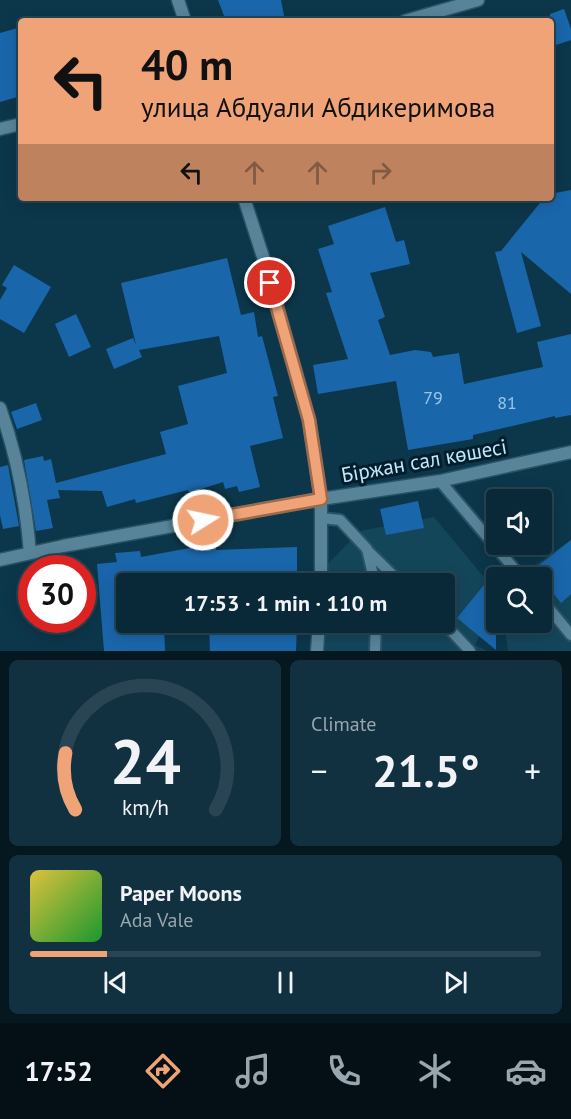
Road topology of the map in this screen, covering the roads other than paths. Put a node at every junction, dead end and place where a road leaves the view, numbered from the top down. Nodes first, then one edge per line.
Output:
1 (178, 0) edge
2 (478, 0) edge
3 (184, 18) edge
4 (415, 18) edge
5 (18, 124) edge
6 (0, 129) edge
7 (245, 201) edge
8 (0, 408) edge
9 (571, 452) edge
10 (440, 481) junction
11 (321, 499) junction
12 (321, 518) junction
13 (367, 549) junction
14 (30, 553) junction
15 (0, 560) edge
16 (513, 567) edge
17 (321, 573) edge
18 (372, 573) edge
19 (391, 573) edge
20 (552, 612) edge
21 (318, 633) edge
22 (376, 633) edge
23 (453, 633) edge
24 (571, 635) edge
25 (317, 651) edge
26 (375, 651) edge
27 (470, 651) edge

1 - 3 street
2 - 4 street
5 - 6 street
7 - 11 street
8 - 14 street
9 - 10 street, Біржан сал көшесі
10 - 11 street, Біржан сал көшесі
10 - 16 lane
11 - 12 street
11 - 14 street, Біржан сал көшесі
12 - 13 lane
12 - 17 street
13 - 18 lane
13 - 19 lane
14 - 15 street, Біржан сал көшесі
20 - 24 lane
21 - 25 street
22 - 26 lane
23 - 27 lane

